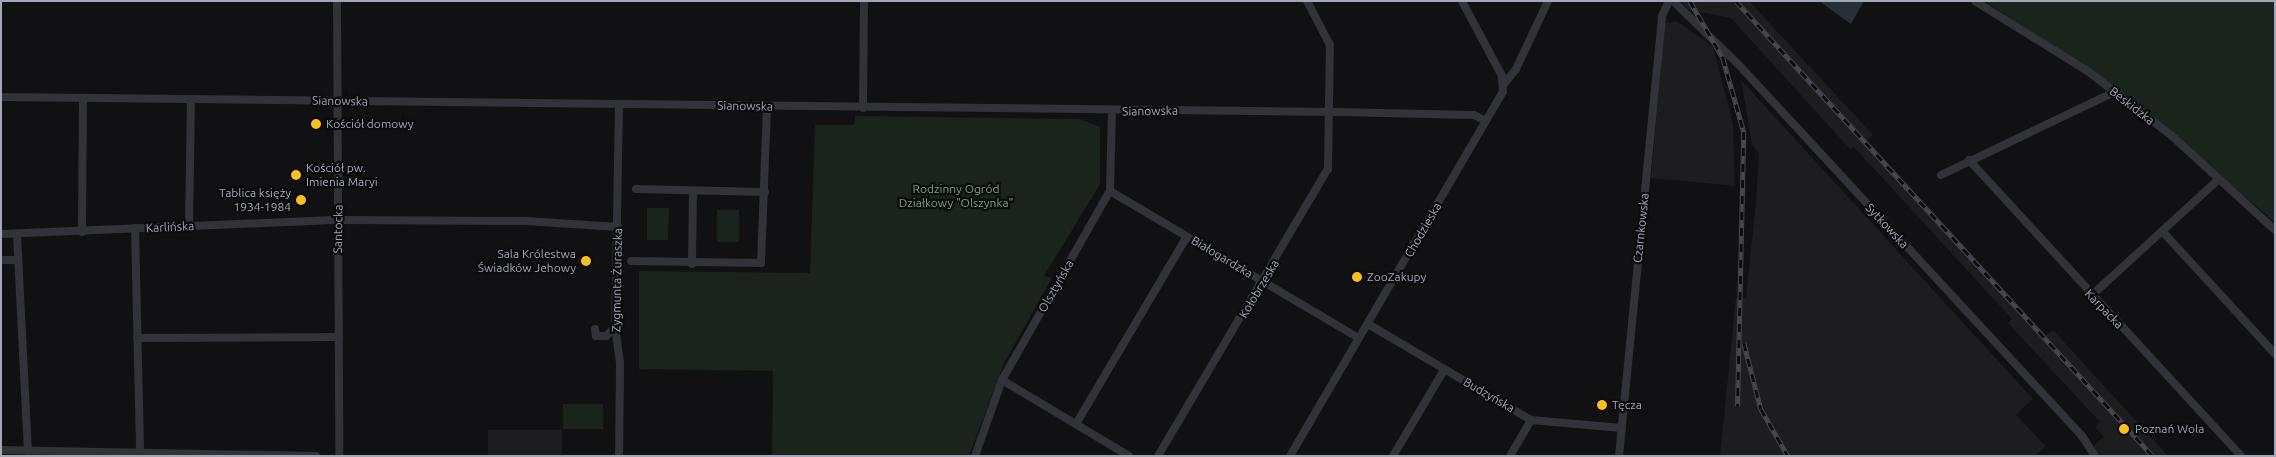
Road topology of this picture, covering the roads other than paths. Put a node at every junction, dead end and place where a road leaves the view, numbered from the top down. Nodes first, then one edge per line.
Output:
1 (337, 1) edge
2 (864, 1) edge
3 (1307, 1) edge
4 (1462, 1) edge
5 (1548, 1) edge
6 (1669, 1) edge
7 (1673, 1) edge
8 (1975, 1) edge
9 (1504, 84) junction
10 (2114, 92) junction
11 (1, 97) edge
12 (83, 98) junction
13 (191, 99) junction
14 (338, 101) junction
15 (619, 104) junction
16 (768, 106) junction
17 (863, 108) junction
18 (1112, 111) junction
19 (1329, 112) junction
20 (1486, 122) junction
21 (1969, 160) junction
22 (1941, 175) dead end
23 (2219, 179) junction
24 (636, 189) dead end
25 (693, 191) junction
26 (1110, 191) junction
27 (765, 192) junction
28 (339, 220) junction
29 (189, 225) junction
30 (618, 227) junction
31 (135, 228) junction
32 (2275, 230) edge
33 (2162, 231) junction
34 (82, 232) junction
35 (1, 234) edge
36 (17, 234) junction
37 (1187, 236) junction
38 (1, 260) edge
39 (17, 260) junction
40 (631, 261) dead end
41 (692, 264) junction
42 (1264, 282) junction
43 (2092, 295) junction
44 (1368, 324) junction
45 (615, 327) junction
46 (595, 329) dead end
47 (339, 337) junction
48 (138, 338) junction
49 (1359, 338) junction
50 (2275, 354) edge
51 (1444, 370) junction
52 (1002, 380) junction
53 (1531, 420) junction
54 (1076, 424) junction
55 (1622, 428) junction
56 (1, 450) edge
57 (28, 451) junction
58 (140, 453) junction
59 (316, 456) edge
60 (339, 456) edge
61 (619, 456) edge
62 (974, 456) edge
63 (1129, 456) edge
64 (1158, 456) edge
65 (1290, 456) edge
66 (1393, 456) edge
67 (1510, 456) edge
68 (1619, 456) edge
69 (2095, 456) edge
70 (2241, 456) edge

1 - 14 street, Santocka
2 - 17 street
3 - 19 street, Kołobrzeska
4 - 9 street
5 - 9 street, Chodzieska
6 - 55 street, Czarnkowska
7 - 69 street, Sytkowska
8 - 10 street, Beskidzka
9 - 20 street, Chodzieska
10 - 21 street
10 - 23 street, Beskidzka
11 - 12 street, Sianowska
12 - 13 street, Sianowska
12 - 34 street
13 - 14 street, Sianowska
13 - 29 street
14 - 15 street, Sianowska
14 - 28 street, Santocka
15 - 16 street, Sianowska
15 - 30 street, Zygmunta Żuraszka
16 - 17 street, Sianowska
16 - 27 street
17 - 18 street, Sianowska
18 - 19 street, Sianowska
18 - 26 street, Olsztyńska
19 - 20 street, Sianowska
19 - 42 street, Kołobrzeska
20 - 44 street, Chodzieska
21 - 22 street
21 - 43 street, Karpacka
23 - 32 street, Beskidzka
23 - 33 street
24 - 25 street
25 - 27 street
25 - 41 street
26 - 37 street, Białogardzka
26 - 52 street, Olsztyńska
27 - 41 street
28 - 29 street, Karlińska
28 - 30 street, Karlińska
28 - 47 street, Santocka
29 - 31 street, Karlińska
30 - 45 street, Zygmunta Żuraszka
31 - 34 street, Karlińska
31 - 48 street
33 - 43 street
33 - 50 street
34 - 36 street, Karlińska
35 - 36 street, Karlińska
36 - 39 street
37 - 42 street, Białogardzka
37 - 54 street
38 - 39 street
39 - 57 street
40 - 41 street
42 - 49 street, Białogardzka
42 - 64 street, Kołobrzeska
43 - 70 street, Karpacka
44 - 49 street, Chodzieska
44 - 51 street, Budzyńska
45 - 46 street
45 - 61 street, Zygmunta Żuraszka
47 - 48 street
47 - 60 street, Santocka
48 - 58 street
49 - 65 street, Chodzieska
51 - 53 street, Budzyńska
51 - 66 street
52 - 54 street
52 - 62 street, Olsztyńska
53 - 55 street, Budzyńska
53 - 67 street
54 - 63 street
55 - 68 street, Czarnkowska
56 - 57 street
57 - 58 street
58 - 59 street

